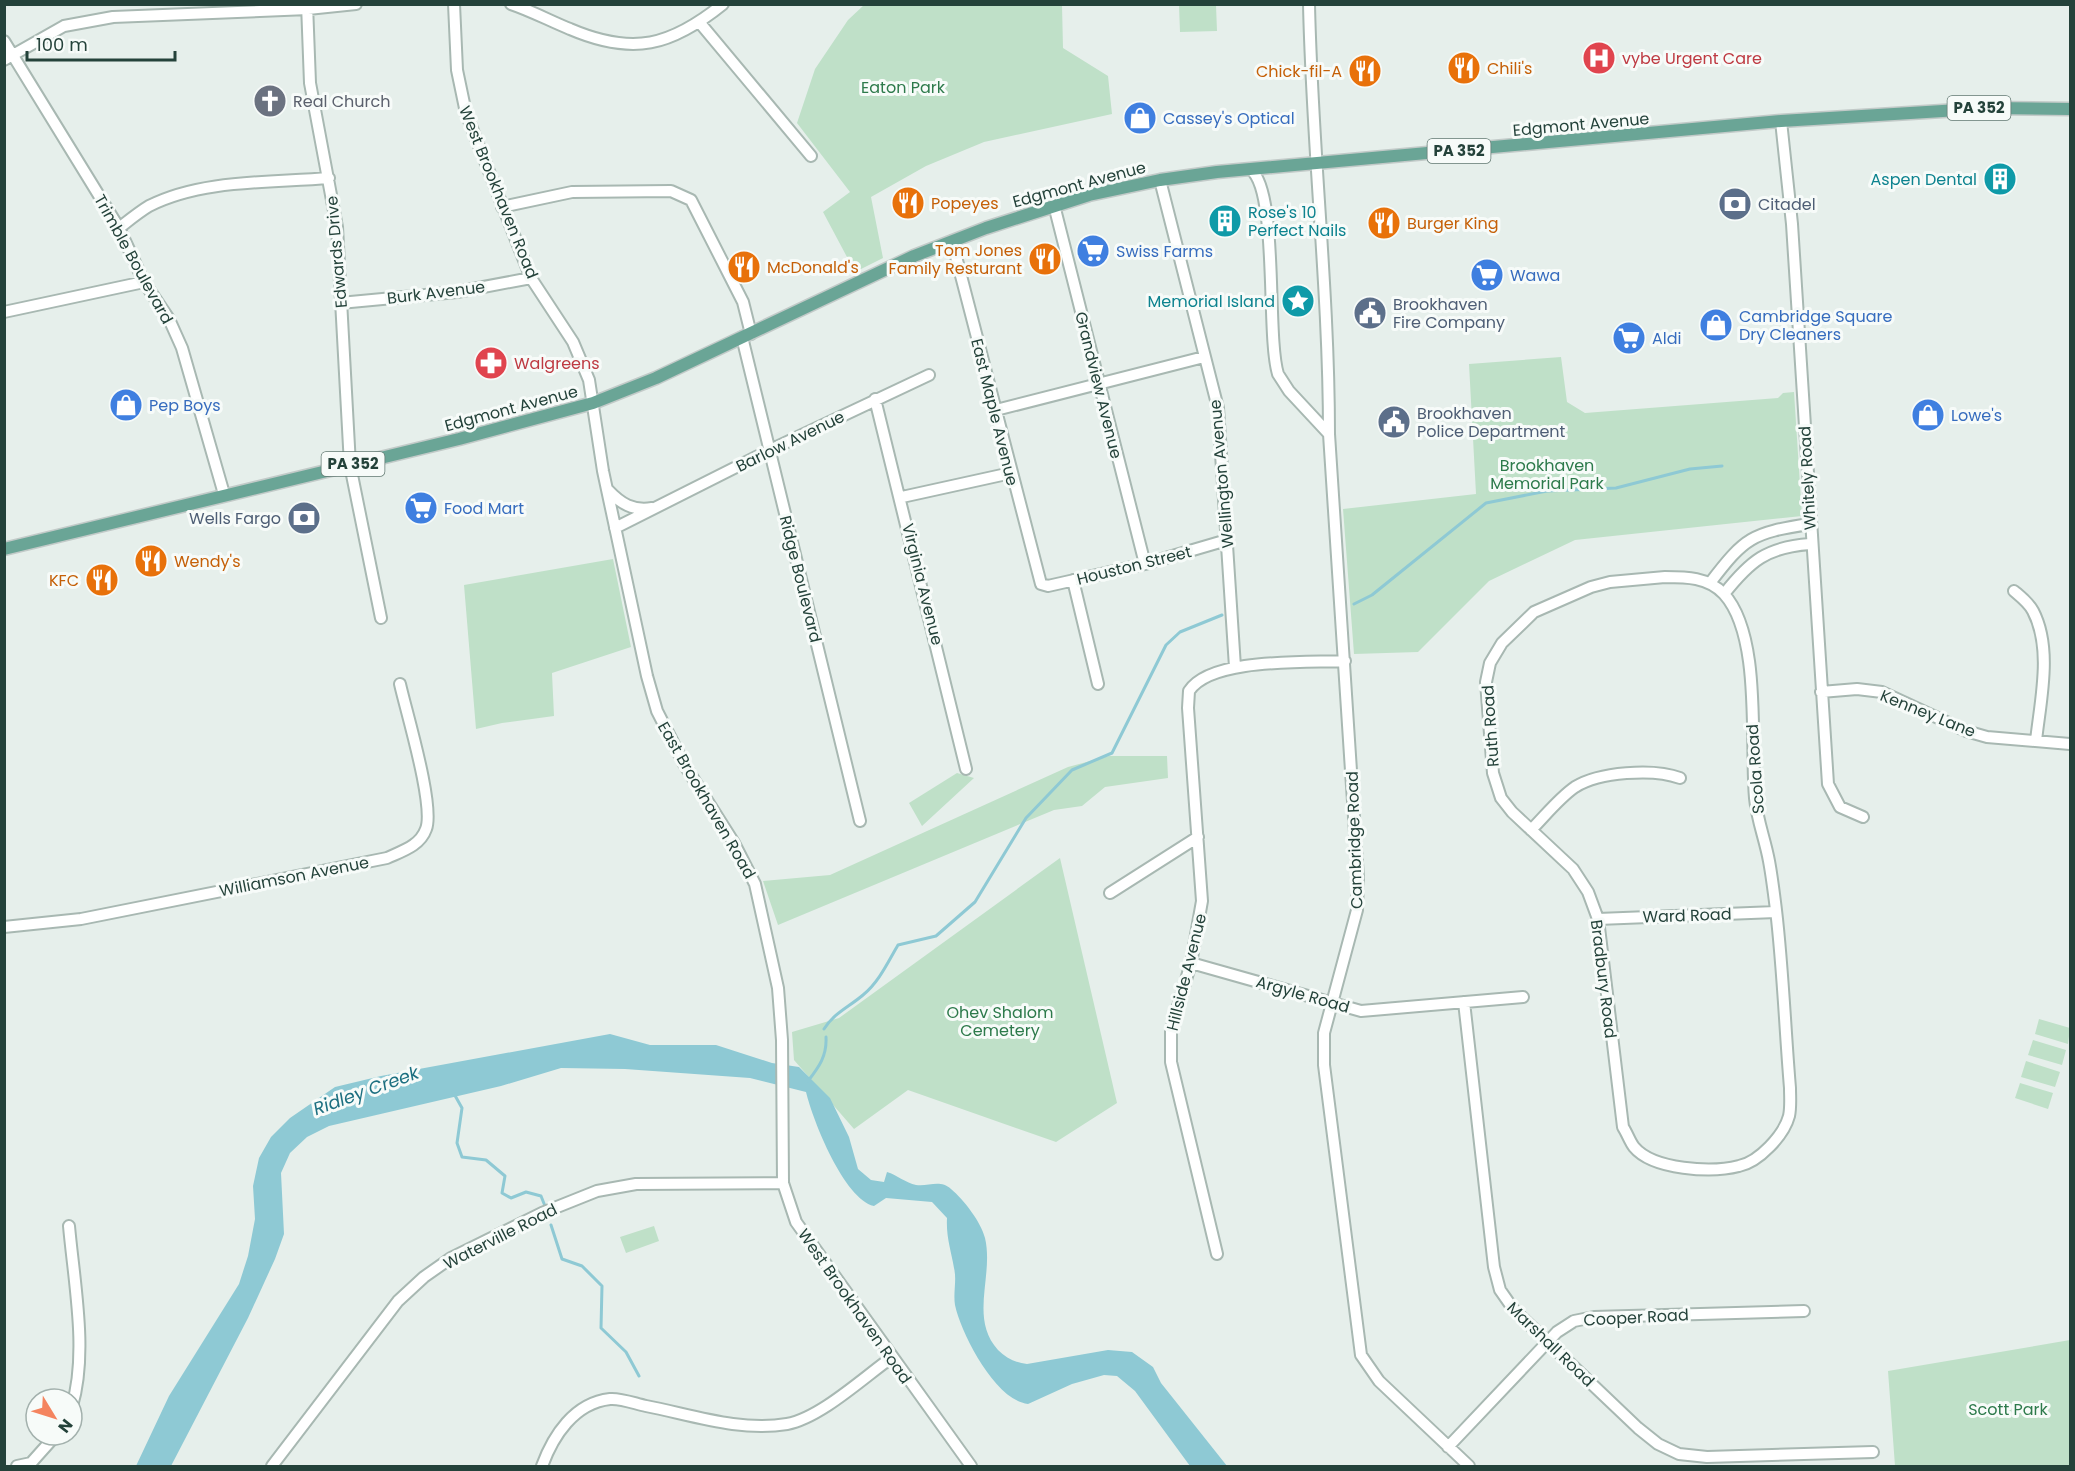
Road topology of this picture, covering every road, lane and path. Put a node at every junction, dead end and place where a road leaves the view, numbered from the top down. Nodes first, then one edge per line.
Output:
1 (356, 4) edge
2 (454, 4) edge
3 (511, 4) edge
4 (723, 4) edge
5 (1309, 4) edge
6 (308, 7) edge
7 (700, 23) junction
8 (4, 41) edge
9 (9, 58) edge
10 (2070, 110) edge
11 (1781, 121) junction
12 (811, 156) dead end
13 (1315, 163) junction
14 (1250, 169) junction
15 (329, 178) junction
16 (1160, 180) junction
17 (1054, 205) junction
18 (502, 207) junction
19 (119, 228) junction
20 (951, 241) junction
21 (531, 278) junction
22 (144, 282) junction
23 (340, 303) junction
24 (4, 312) edge
25 (747, 336) junction
26 (1204, 357) junction
27 (929, 375) dead end
28 (1098, 382) junction
29 (875, 399) junction
30 (593, 403) junction
31 (996, 410) junction
32 (1329, 434) junction
33 (770, 450) junction
34 (350, 465) junction
35 (1011, 474) junction
36 (607, 489) junction
37 (224, 494) junction
38 (902, 497) junction
39 (652, 508) junction
40 (1809, 524) junction
41 (615, 528) junction
42 (1227, 540) junction
43 (1810, 544) junction
44 (4, 549) edge
45 (1145, 564) junction
46 (1072, 580) junction
47 (1710, 583) junction
48 (1041, 584) joint
49 (2014, 591) dead end
50 (1724, 594) junction
51 (381, 618) dead end
52 (1345, 661) junction
53 (1235, 667) junction
54 (400, 684) dead end
55 (1098, 684) dead end
56 (1821, 692) junction
57 (2036, 741) junction
58 (2070, 744) edge
59 (966, 769) dead end
60 (1680, 777) dead end
61 (1863, 817) dead end
62 (860, 821) dead end
63 (1531, 830) junction
64 (1197, 837) junction
65 (1110, 893) dead end
66 (1776, 912) junction
67 (1598, 919) junction
68 (4, 927) edge
69 (1191, 963) junction
70 (1523, 997) dead end
71 (1333, 1002) junction
72 (1464, 1002) junction
73 (782, 1093) joint
74 (1635, 1148) joint
75 (783, 1183) junction
76 (69, 1226) dead end
77 (1217, 1254) dead end
78 (1804, 1311) dead end
79 (1549, 1341) junction
80 (891, 1358) junction
81 (78, 1387) edge
82 (45, 1447) edge
83 (1448, 1447) junction
84 (1873, 1452) dead end
85 (1816, 1461) edge
86 (17, 1467) edge
87 (272, 1467) edge
88 (542, 1467) edge
89 (971, 1467) edge
90 (1469, 1467) edge

1 - 6 street
2 - 18 street, West Brookhaven Road
3 - 7 street
4 - 7 street
5 - 13 street, Cambridge Road
6 - 9 street
6 - 15 street, Edwards Drive
7 - 12 street
8 - 9 street, Trimble Boulevard
9 - 19 street, Trimble Boulevard
10 - 11 main road, Edgmont Avenue / PA 352
11 - 13 main road, Edgmont Avenue / PA 352
11 - 40 street, Whitely Road
13 - 14 main road, Edgmont Avenue / PA 352
13 - 32 street, Cambridge Road
14 - 16 main road, Edgmont Avenue / PA 352
14 - 32 street
15 - 19 street
15 - 23 street, Edwards Drive
16 - 17 main road, Edgmont Avenue / PA 352
16 - 26 street, Wellington Avenue
17 - 20 main road, Edgmont Avenue / PA 352
17 - 28 street, Grandview Avenue
18 - 21 street, West Brookhaven Road
18 - 25 street, Ridge Boulevard
19 - 22 street, Trimble Boulevard
20 - 25 main road, Edgmont Avenue / PA 352
20 - 31 street, East Maple Avenue
21 - 23 street, Burk Avenue
21 - 30 street, West Brookhaven Road
22 - 24 street
22 - 37 street, Trimble Boulevard
23 - 34 street, Edwards Drive
25 - 30 main road, Edgmont Avenue / PA 352
25 - 33 street, Ridge Boulevard
26 - 28 street
26 - 42 street, Wellington Avenue
27 - 29 street, Barlow Avenue
28 - 31 street
28 - 45 street, Grandview Avenue
29 - 33 street, Barlow Avenue
29 - 38 street, Virginia Avenue
30 - 34 main road, Edgmont Avenue / PA 352
30 - 36 street, East Brookhaven Road
31 - 35 street, East Maple Avenue
32 - 52 street, Cambridge Road
33 - 39 street, Barlow Avenue
33 - 62 street, Ridge Boulevard
34 - 37 main road, Edgmont Avenue / PA 352
34 - 51 street, Edwards Drive
35 - 38 street
35 - 48 street, East Maple Avenue
36 - 39 street
36 - 41 street, East Brookhaven Road
37 - 44 main road, Edgmont Avenue / PA 352
38 - 59 street, Virginia Avenue
39 - 41 street, Barlow Avenue
40 - 43 street, Whitely Road
40 - 47 street
41 - 73 street, East Brookhaven Road
42 - 45 street, Houston Street
42 - 53 street, Wellington Avenue
43 - 50 street
43 - 56 street, Whitely Road
45 - 46 street, Houston Street
46 - 48 street, Houston Street
46 - 55 street
47 - 50 street, Ruth Road
47 - 63 street, Ruth Road
49 - 57 street
50 - 66 street, Scola Road
52 - 53 street
52 - 71 street, Cambridge Road
53 - 64 street, Hillside Avenue
54 - 68 street, Williamson Avenue
56 - 57 street, Kenney Lane
56 - 61 street, Whitely Road
57 - 58 street, Kenney Lane
60 - 63 street
63 - 67 street, Bradbury Road
64 - 65 street
64 - 69 street, Hillside Avenue
66 - 67 street, Ward Road
66 - 74 street, Scola Road
67 - 74 street, Bradbury Road
69 - 71 street, Argyle Road
69 - 77 street, Hillside Avenue
70 - 72 street, Argyle Road
71 - 72 street, Argyle Road
71 - 83 street, Cambridge Road
72 - 79 street, Marshall Road
73 - 75 street, West Brookhaven Road
75 - 80 street, West Brookhaven Road
75 - 87 street, Waterville Road
76 - 81 street
78 - 79 street, Cooper Road
79 - 83 street, Cooper Road
79 - 85 street, Marshall Road
80 - 88 street
80 - 89 street, West Brookhaven Road
82 - 86 street
83 - 90 street, Cambridge Road
84 - 85 street, Marshall Road

